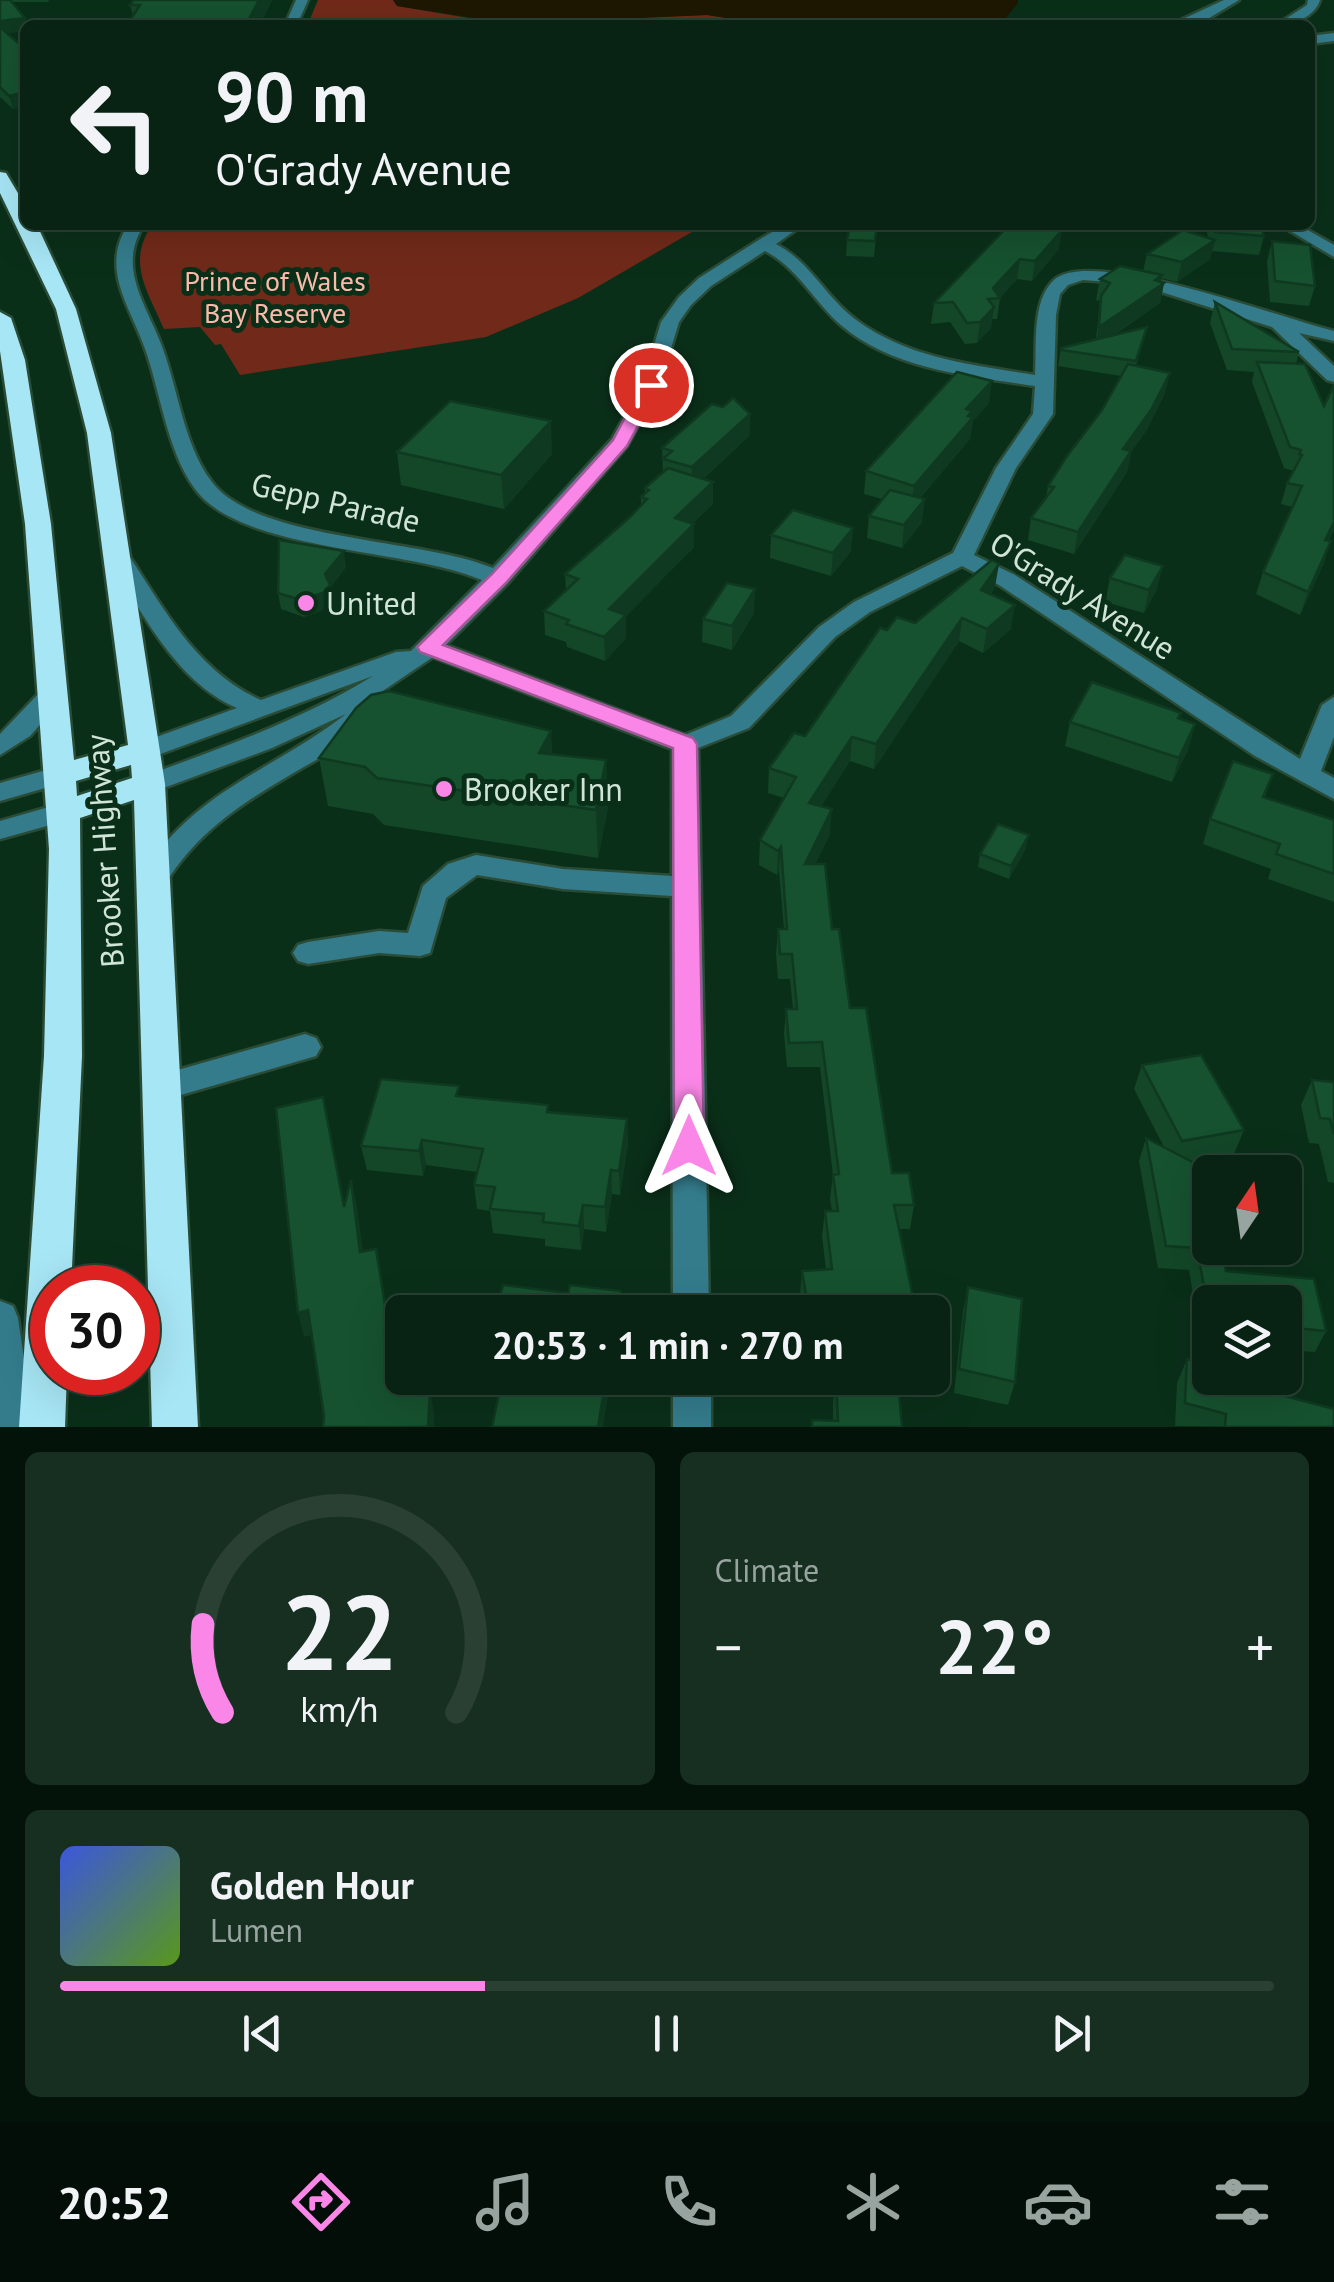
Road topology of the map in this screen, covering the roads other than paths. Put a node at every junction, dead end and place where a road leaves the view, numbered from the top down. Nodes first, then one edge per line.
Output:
1 (1233, 0) edge
2 (1313, 3) edge
3 (1330, 8) dead end
4 (1190, 20) edge
5 (1289, 20) edge
6 (0, 177) edge
7 (20, 212) edge
8 (29, 230) edge
9 (133, 230) edge
10 (787, 230) edge
11 (1297, 230) edge
12 (763, 244) junction
13 (1334, 252) edge
14 (0, 318) edge
15 (1278, 324) junction
16 (1334, 336) edge
17 (1334, 376) edge
18 (1042, 382) junction
19 (116, 553) junction
20 (962, 557) junction
21 (499, 579) junction
22 (420, 655) junction
23 (52, 696) junction
24 (1334, 705) edge
25 (260, 708) junction
26 (685, 744) junction
27 (0, 746) edge
28 (144, 751) junction
29 (1306, 775) junction
30 (149, 784) junction
31 (1334, 790) edge
32 (0, 792) edge
33 (60, 794) junction
34 (0, 830) edge
35 (151, 883) junction
36 (686, 887) junction
37 (308, 952) dead end
38 (305, 1047) dead end
39 (160, 1088) junction
40 (691, 1295) edge
41 (0, 1318) edge
42 (692, 1395) edge
43 (15, 1427) edge
44 (42, 1427) edge
45 (175, 1427) edge
46 (692, 1427) edge

1 - 4 street
2 - 3 street
2 - 5 street
6 - 7 highway, Brooker Highway
8 - 19 highway, Brooker Highway
9 - 21 street, Gepp Parade
10 - 12 street
11 - 13 street
12 - 18 street
12 - 21 street
14 - 23 highway, Brooker Highway
15 - 16 street
15 - 17 street
15 - 18 street
18 - 20 street
19 - 25 street
19 - 28 highway, Brooker Highway
20 - 26 street, O'Grady Avenue
20 - 29 street, O'Grady Avenue
21 - 22 street
22 - 25 street
22 - 26 street
22 - 30 street
22 - 35 street
23 - 27 street
23 - 33 highway, Brooker Highway
24 - 29 street
25 - 28 street
26 - 36 street
28 - 30 highway, Brooker Highway
28 - 33 highway
29 - 31 street, O'Grady Avenue
30 - 33 highway
30 - 35 highway, Brooker Highway
32 - 33 street
33 - 34 street
33 - 44 highway, Brooker Highway
35 - 39 highway, Brooker Highway
36 - 37 street
36 - 40 street
38 - 39 street
39 - 45 highway, Brooker Highway
41 - 43 street
42 - 46 street

